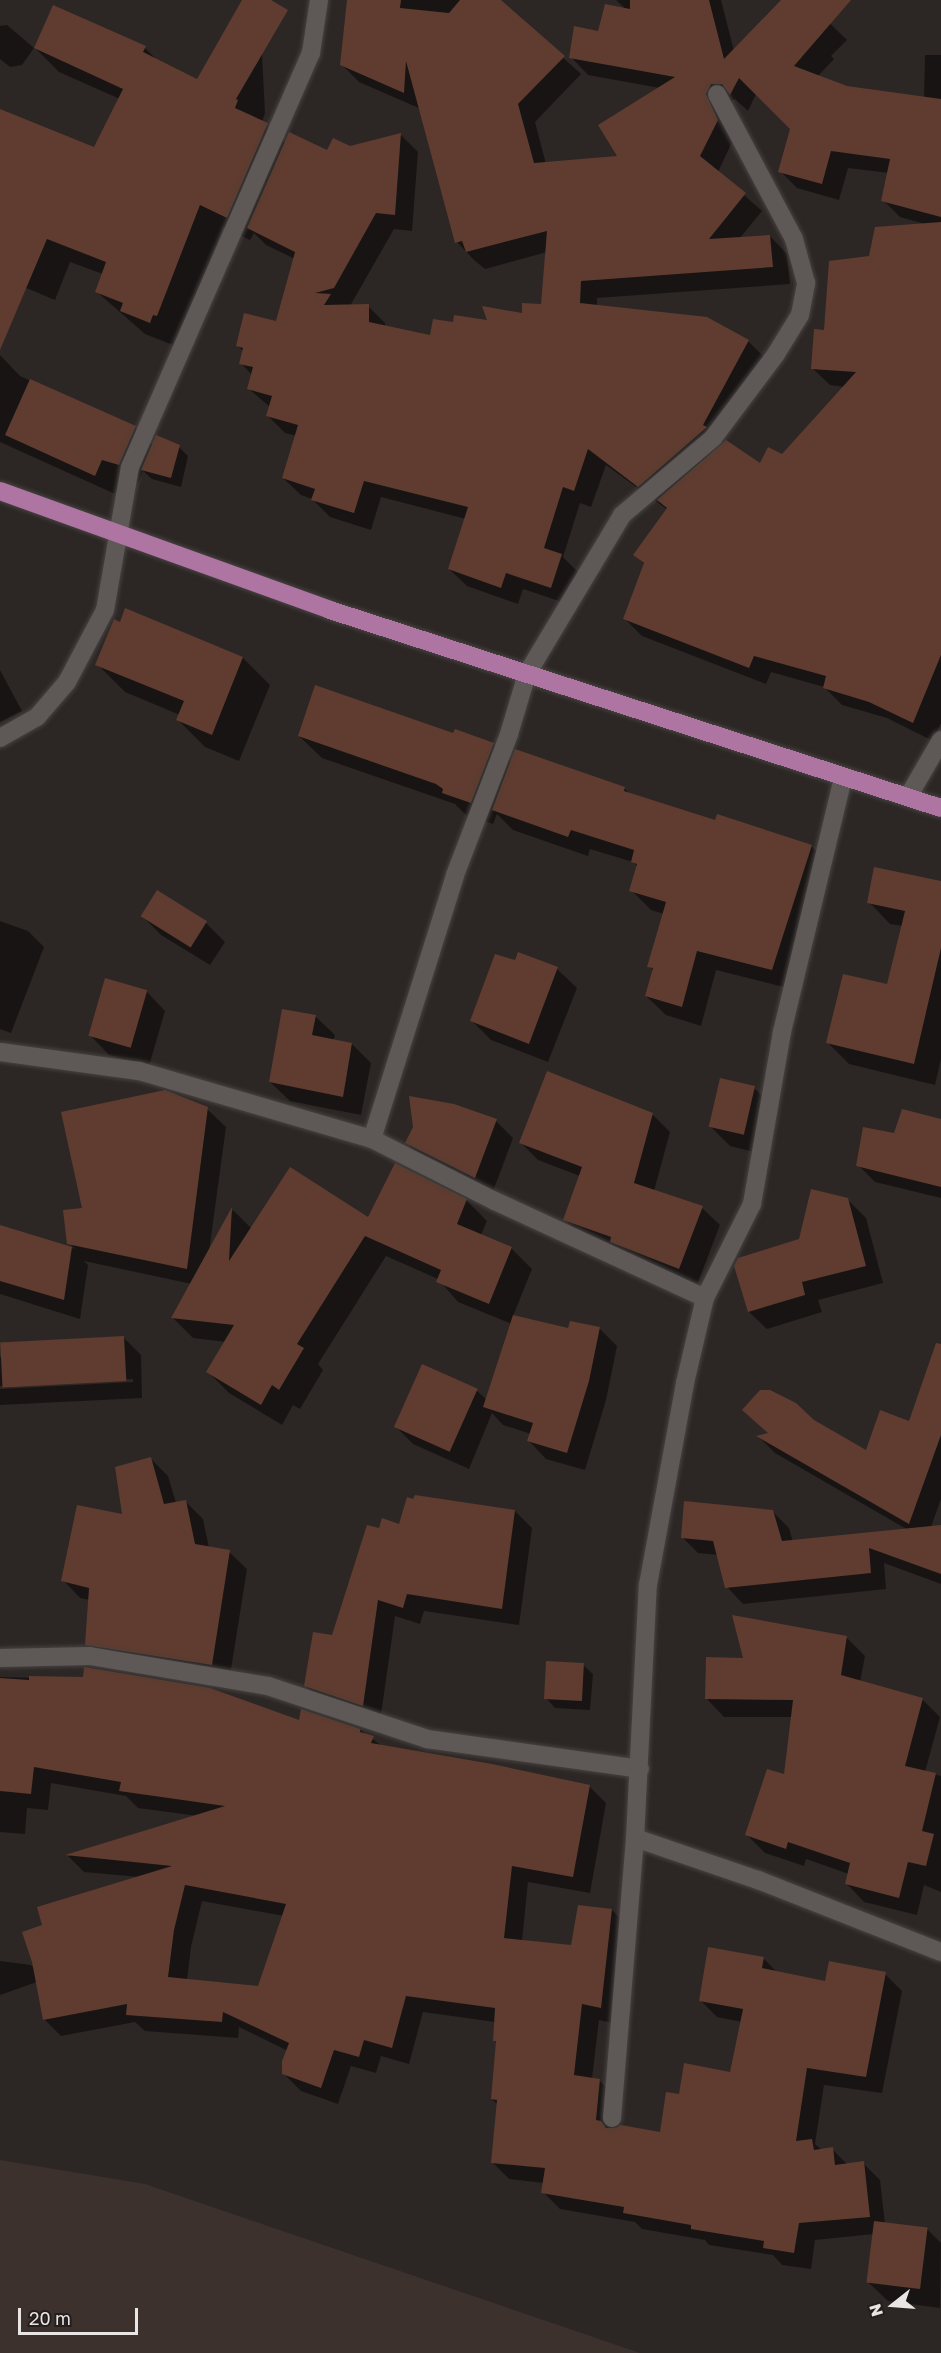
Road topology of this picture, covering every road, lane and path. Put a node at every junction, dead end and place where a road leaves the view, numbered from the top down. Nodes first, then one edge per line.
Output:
1 (319, 0) edge
2 (717, 94) dead end
3 (0, 492) edge
4 (117, 533) junction
5 (527, 674) junction
6 (0, 738) edge
7 (941, 740) edge
8 (843, 777) junction
9 (908, 797) junction
10 (941, 808) edge
11 (0, 1052) edge
12 (372, 1139) junction
13 (705, 1298) junction
14 (0, 1658) edge
15 (640, 1769) junction
16 (635, 1838) junction
17 (941, 1952) edge
18 (612, 2118) dead end

1 - 4 street
2 - 5 street
3 - 4 main road
4 - 5 main road
4 - 6 street
5 - 8 main road
5 - 12 street
7 - 9 street
8 - 9 main road
8 - 13 street
9 - 10 main road
11 - 12 street
12 - 13 street
13 - 15 street
14 - 15 street
15 - 16 street
16 - 17 street
16 - 18 street

